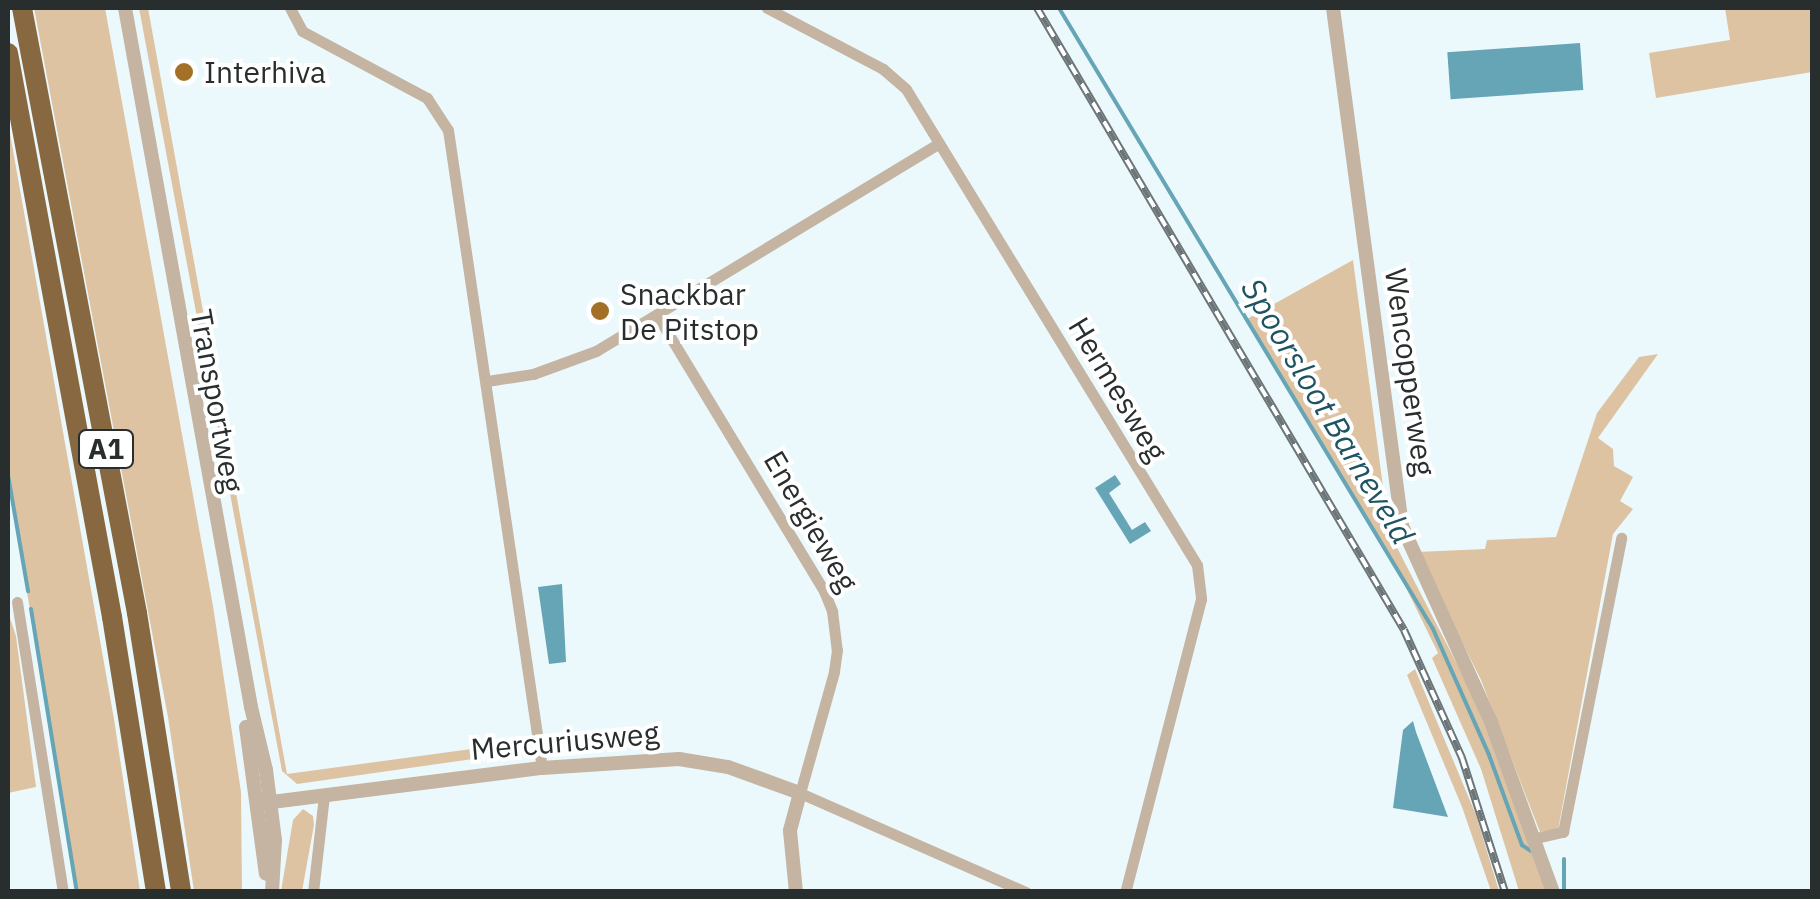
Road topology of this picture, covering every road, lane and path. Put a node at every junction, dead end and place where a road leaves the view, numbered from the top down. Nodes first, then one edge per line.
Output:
1 (22, 8) edge
2 (121, 8) edge
3 (290, 8) edge
4 (767, 8) edge
5 (1333, 8) edge
6 (8, 53) edge
7 (940, 144) junction
8 (657, 315) junction
9 (487, 381) junction
10 (1621, 538) dead end
11 (17, 602) dead end
12 (542, 768) junction
13 (800, 793) junction
14 (324, 795) junction
15 (265, 803) junction
16 (1536, 838) junction
17 (63, 892) edge
18 (156, 892) edge
19 (181, 892) edge
20 (269, 892) edge
21 (313, 892) edge
22 (796, 892) edge
23 (1026, 892) edge
24 (1124, 892) edge
25 (1553, 892) edge

1 - 19 highway, A1
2 - 15 street, Transportweg
3 - 9 street
4 - 7 street, Hermesweg
5 - 16 street, Wencopperweg
6 - 18 highway, A1
7 - 8 street
7 - 24 street, Hermesweg
8 - 9 street
8 - 13 street, Energieweg
9 - 12 street
10 - 16 street
11 - 17 street
12 - 13 street, Mercuriusweg
12 - 14 street, Mercuriusweg
13 - 22 street, Energieweg
13 - 23 street, Mercuriusweg
14 - 15 street, Mercuriusweg
14 - 21 street
15 - 20 street
16 - 25 street, Wencopperweg

